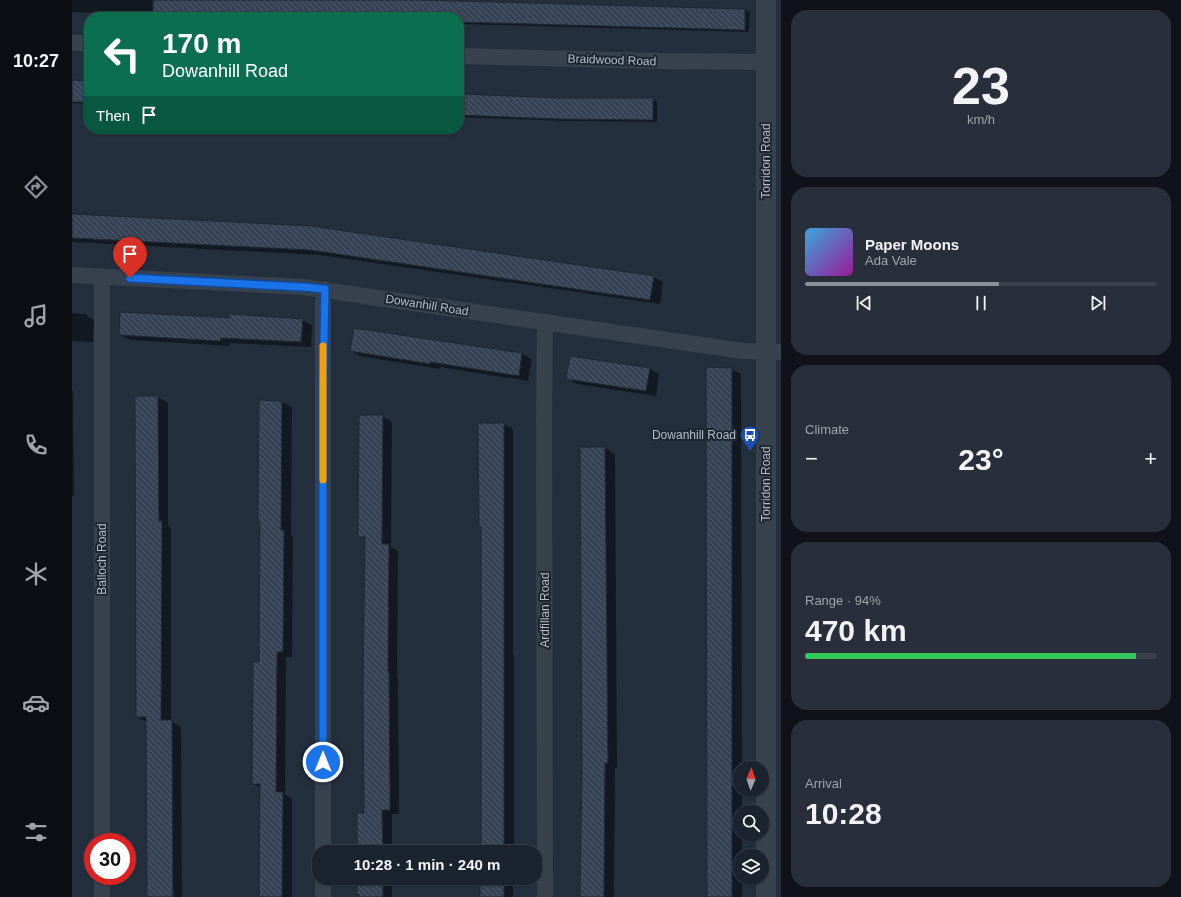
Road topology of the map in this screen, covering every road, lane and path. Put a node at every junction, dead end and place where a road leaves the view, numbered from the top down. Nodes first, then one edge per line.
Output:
1 (766, 0) edge
2 (72, 43) edge
3 (84, 43) edge
4 (464, 56) edge
5 (766, 62) junction
6 (72, 275) edge
7 (102, 276) junction
8 (325, 289) junction
9 (545, 322) junction
10 (774, 352) edge
11 (102, 833) edge
12 (323, 845) edge
13 (102, 885) edge
14 (323, 885) edge
15 (102, 897) edge
16 (323, 897) edge
17 (545, 897) edge
18 (766, 897) edge

1 - 5 street, Torridon Road
2 - 3 street
4 - 5 street, Braidwood Road
5 - 10 street, Torridon Road
6 - 7 street, Dowanhill Road
7 - 8 street, Dowanhill Road
7 - 11 street, Balloch Road
8 - 9 street, Dowanhill Road
8 - 12 street
9 - 10 street, Dowanhill Road
9 - 17 street, Ardfillan Road
10 - 18 street, Torridon Road
13 - 15 street
14 - 16 street

